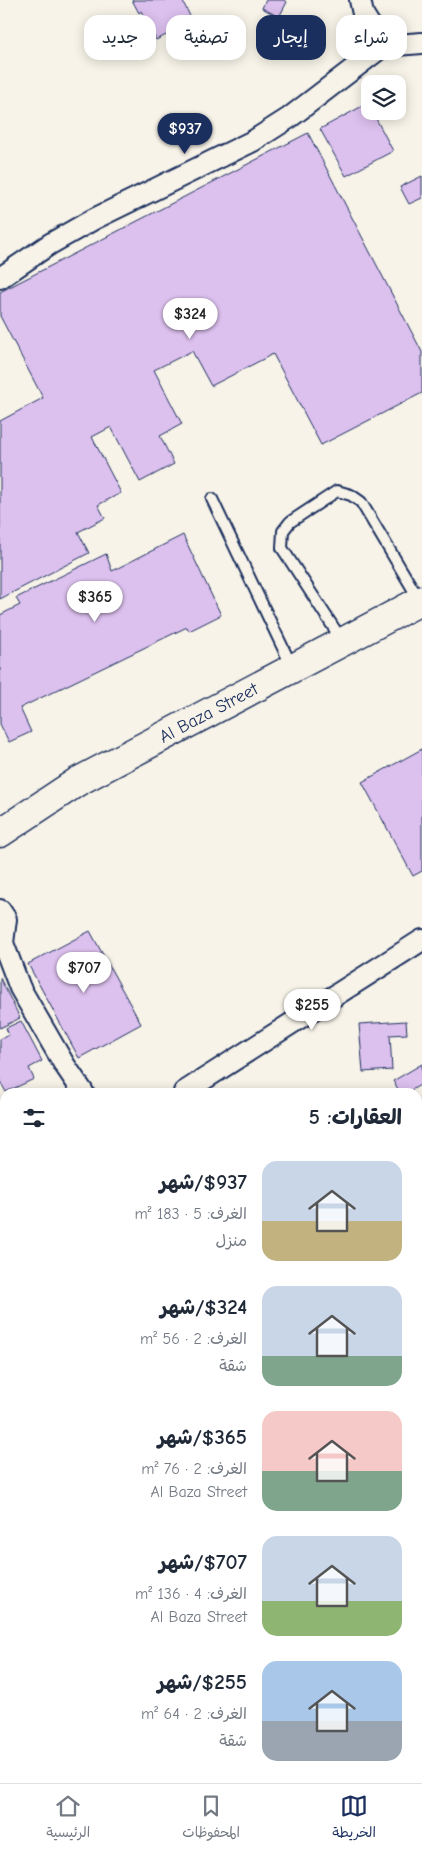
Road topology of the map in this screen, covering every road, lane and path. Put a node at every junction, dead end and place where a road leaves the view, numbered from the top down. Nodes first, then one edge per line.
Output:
1 (360, 0) edge
2 (364, 15) edge
3 (422, 43) edge
4 (407, 44) edge
5 (365, 60) edge
6 (0, 278) edge
7 (212, 499) dead end
8 (421, 601) edge
9 (343, 643) junction
10 (293, 668) junction
11 (0, 833) edge
12 (0, 910) edge
13 (422, 940) edge
14 (80, 1088) edge
15 (190, 1088) edge

1 - 2 street
3 - 4 street
5 - 6 street
7 - 10 lane
8 - 9 main road, Al Baza Street
8 - 9 lane
9 - 10 main road, Al Baza Street
10 - 11 main road, Al Baza Street
12 - 14 street
13 - 15 street

